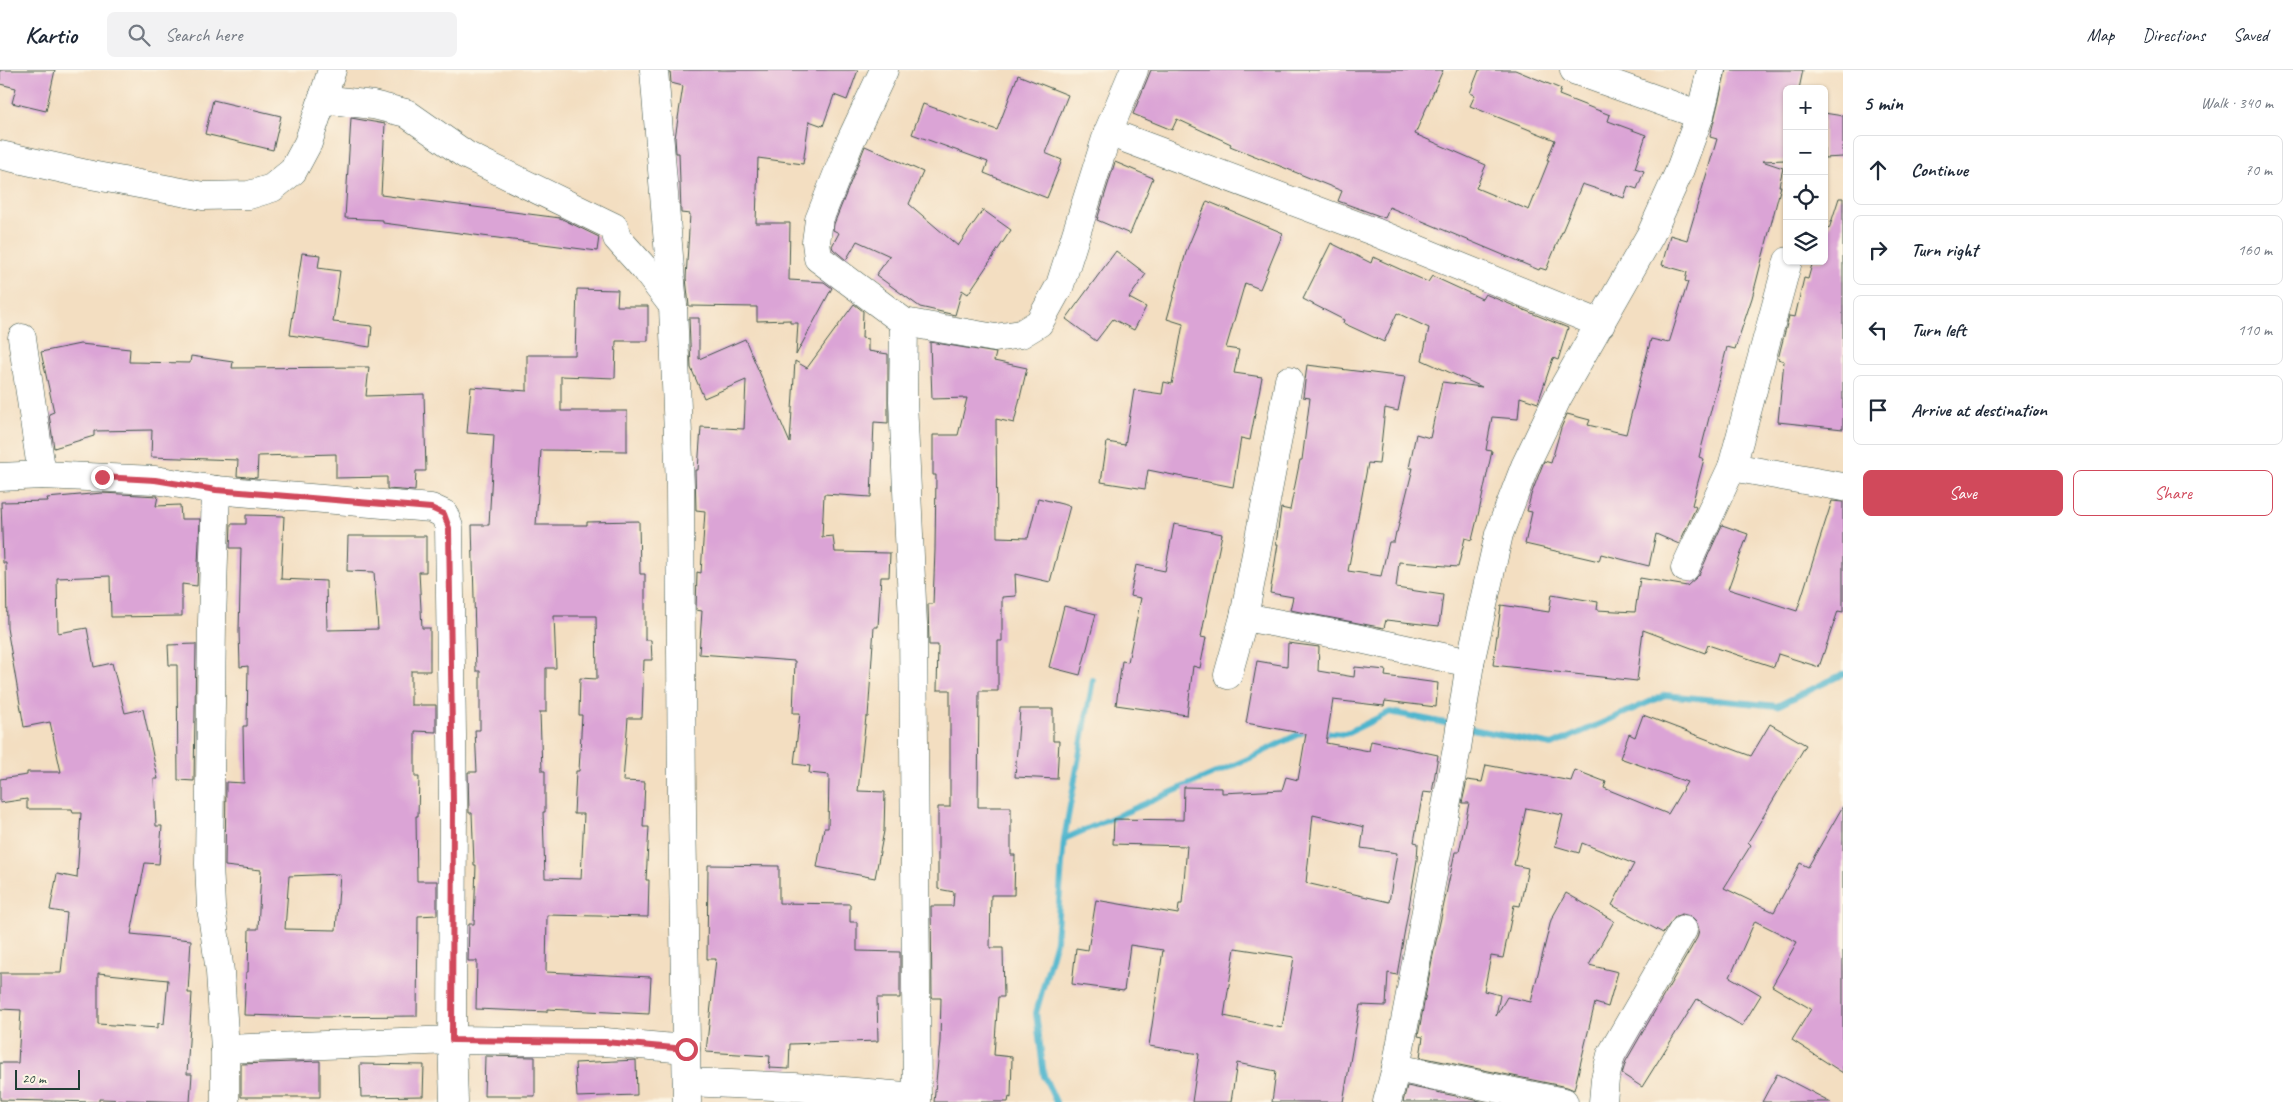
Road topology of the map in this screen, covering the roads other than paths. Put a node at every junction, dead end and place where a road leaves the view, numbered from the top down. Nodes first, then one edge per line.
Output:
1 (332, 70) edge
2 (654, 70) edge
3 (884, 70) edge
4 (1134, 70) edge
5 (1574, 70) edge
6 (1711, 70) edge
7 (322, 99) junction
8 (1700, 114) junction
9 (1108, 132) junction
10 (0, 155) edge
11 (1787, 265) edge
12 (673, 306) junction
13 (904, 322) junction
14 (1601, 324) junction
15 (22, 338) dead end
16 (1289, 380) dead end
17 (1732, 467) junction
18 (42, 475) junction
19 (0, 477) edge
20 (1843, 487) edge
21 (216, 490) junction
22 (1685, 568) dead end
23 (1244, 617) junction
24 (1470, 663) junction
25 (1228, 675) dead end
26 (1683, 930) dead end
27 (452, 1040) junction
28 (226, 1049) junction
29 (686, 1049) junction
30 (1396, 1068) junction
31 (687, 1092) edge
32 (917, 1100) edge
33 (225, 1102) edge
34 (454, 1102) edge
35 (1387, 1102) edge
36 (1564, 1102) edge
37 (1603, 1102) edge

1 - 7 street
2 - 12 street
3 - 13 street
4 - 9 street
5 - 8 street
6 - 8 street
7 - 10 street
7 - 12 street
8 - 14 street
9 - 13 street
9 - 14 street
11 - 17 street
12 - 29 street
13 - 32 street
14 - 24 street
15 - 18 street
16 - 23 street
17 - 20 street
17 - 22 street
18 - 19 street
18 - 21 street
21 - 27 street
21 - 28 street
23 - 24 street
23 - 25 street
24 - 30 street
26 - 37 street
27 - 28 street
27 - 29 street
27 - 34 street
28 - 33 street
29 - 31 street
30 - 35 street
30 - 36 street
31 - 32 street

